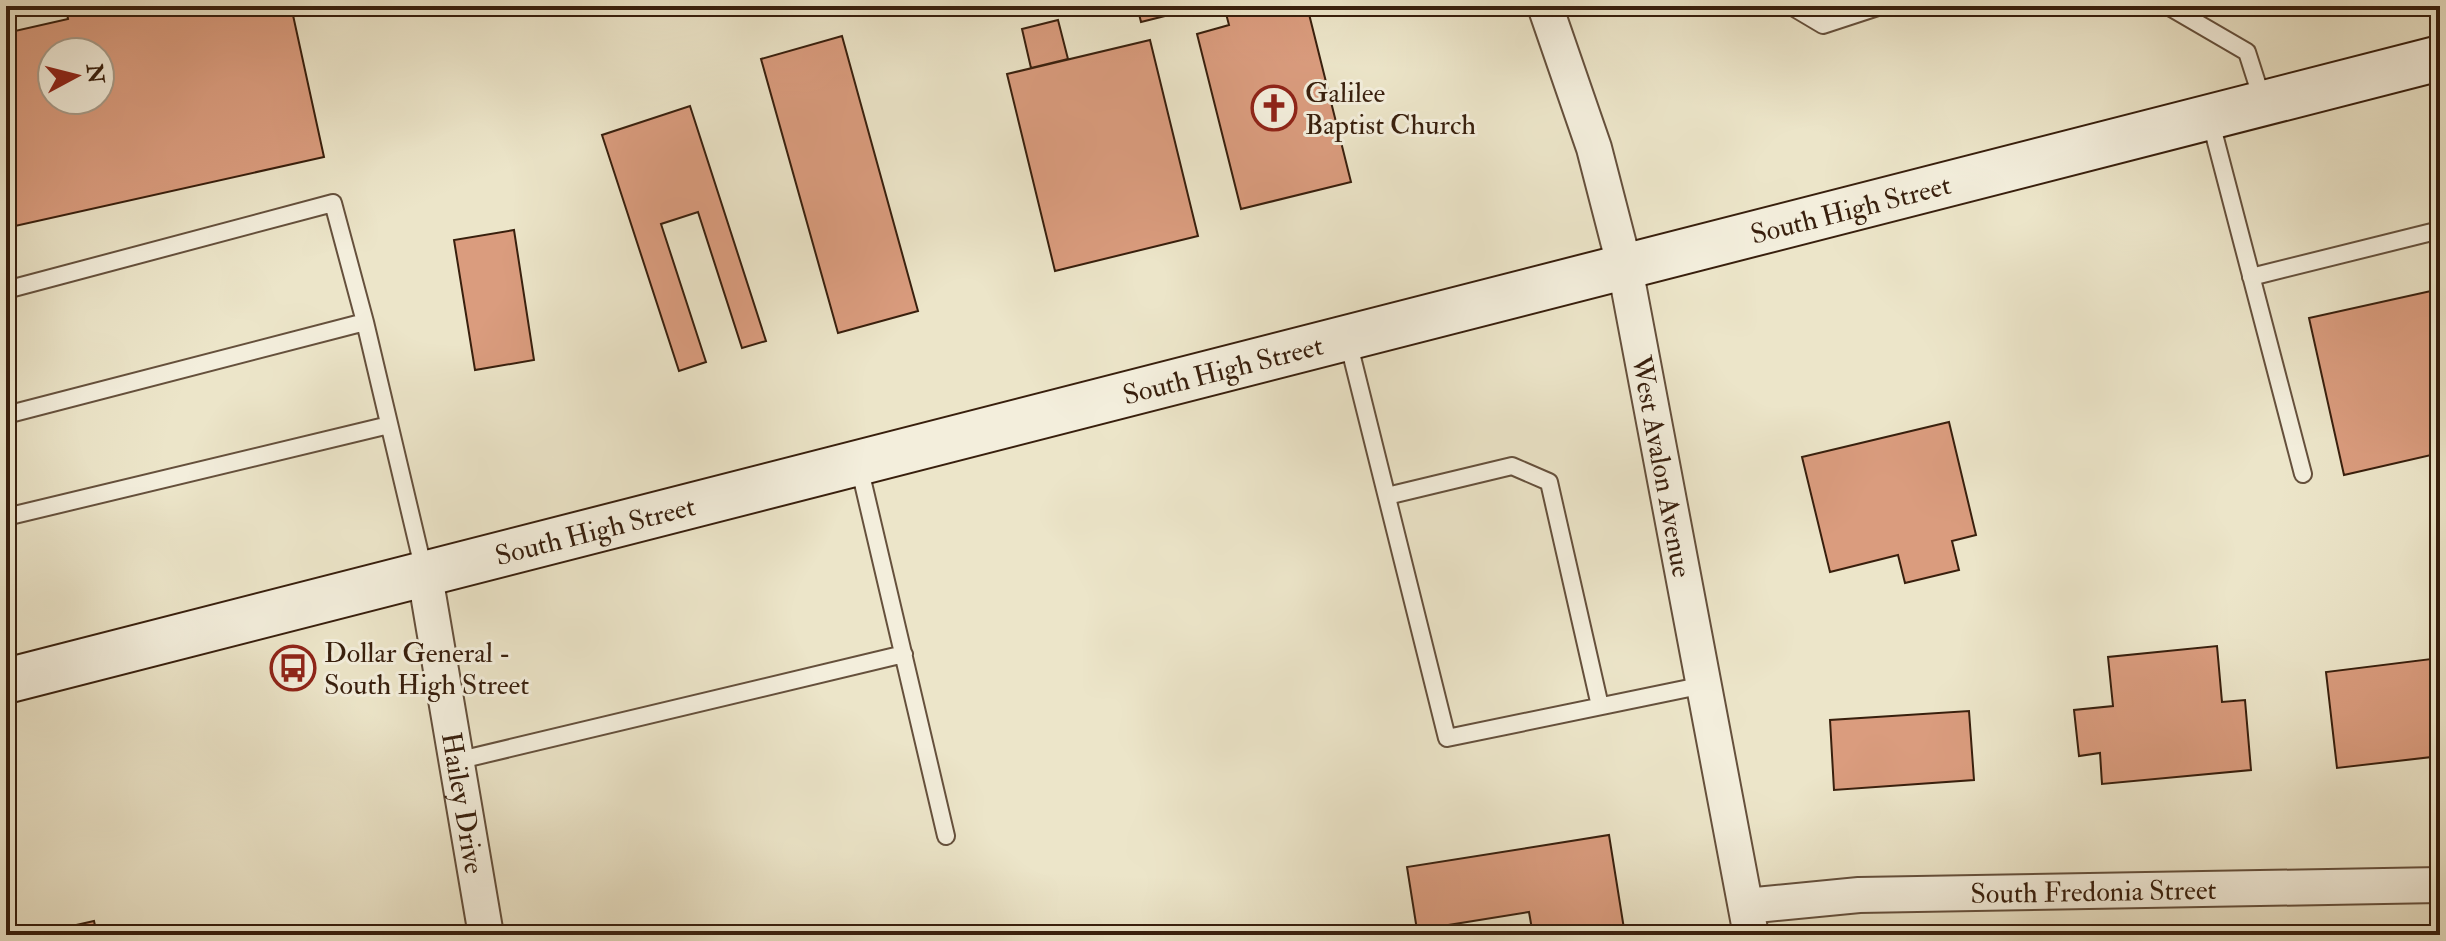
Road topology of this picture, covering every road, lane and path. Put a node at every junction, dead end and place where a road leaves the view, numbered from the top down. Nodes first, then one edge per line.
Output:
1 (1545, 6) edge
2 (1791, 6) edge
3 (1881, 6) edge
4 (2168, 6) edge
5 (2440, 58) edge
6 (2264, 104) junction
7 (2210, 118) junction
8 (2440, 230) edge
9 (1625, 268) junction
10 (2251, 277) junction
11 (6, 290) edge
12 (365, 322) junction
13 (1347, 340) junction
14 (6, 415) edge
15 (389, 425) junction
16 (859, 464) junction
17 (2303, 474) dead end
18 (1387, 496) junction
19 (6, 517) edge
20 (425, 576) junction
21 (904, 654) junction
22 (6, 681) edge
23 (1704, 685) junction
24 (1600, 706) junction
25 (456, 761) junction
26 (946, 836) dead end
27 (2440, 885) edge
28 (1748, 920) edge
29 (486, 935) edge

1 - 9 street, West Avalon Avenue
2 - 3 lane
4 - 6 lane
5 - 6 main road, South High Street
6 - 7 main road, South High Street
7 - 9 main road, South High Street
7 - 10 lane
8 - 10 lane
9 - 13 main road, South High Street
9 - 23 street, West Avalon Avenue
10 - 17 lane
11 - 12 lane
12 - 14 lane
12 - 15 lane
13 - 16 main road, South High Street
13 - 18 lane
15 - 19 lane
15 - 20 lane
16 - 20 main road, South High Street
16 - 21 lane
18 - 24 lane
18 - 24 lane
20 - 22 main road, South High Street
20 - 25 street, Hailey Drive
21 - 25 lane
21 - 26 lane
23 - 24 lane
23 - 28 street, West Avalon Avenue
25 - 29 street, Hailey Drive
27 - 28 street, South Fredonia Street

